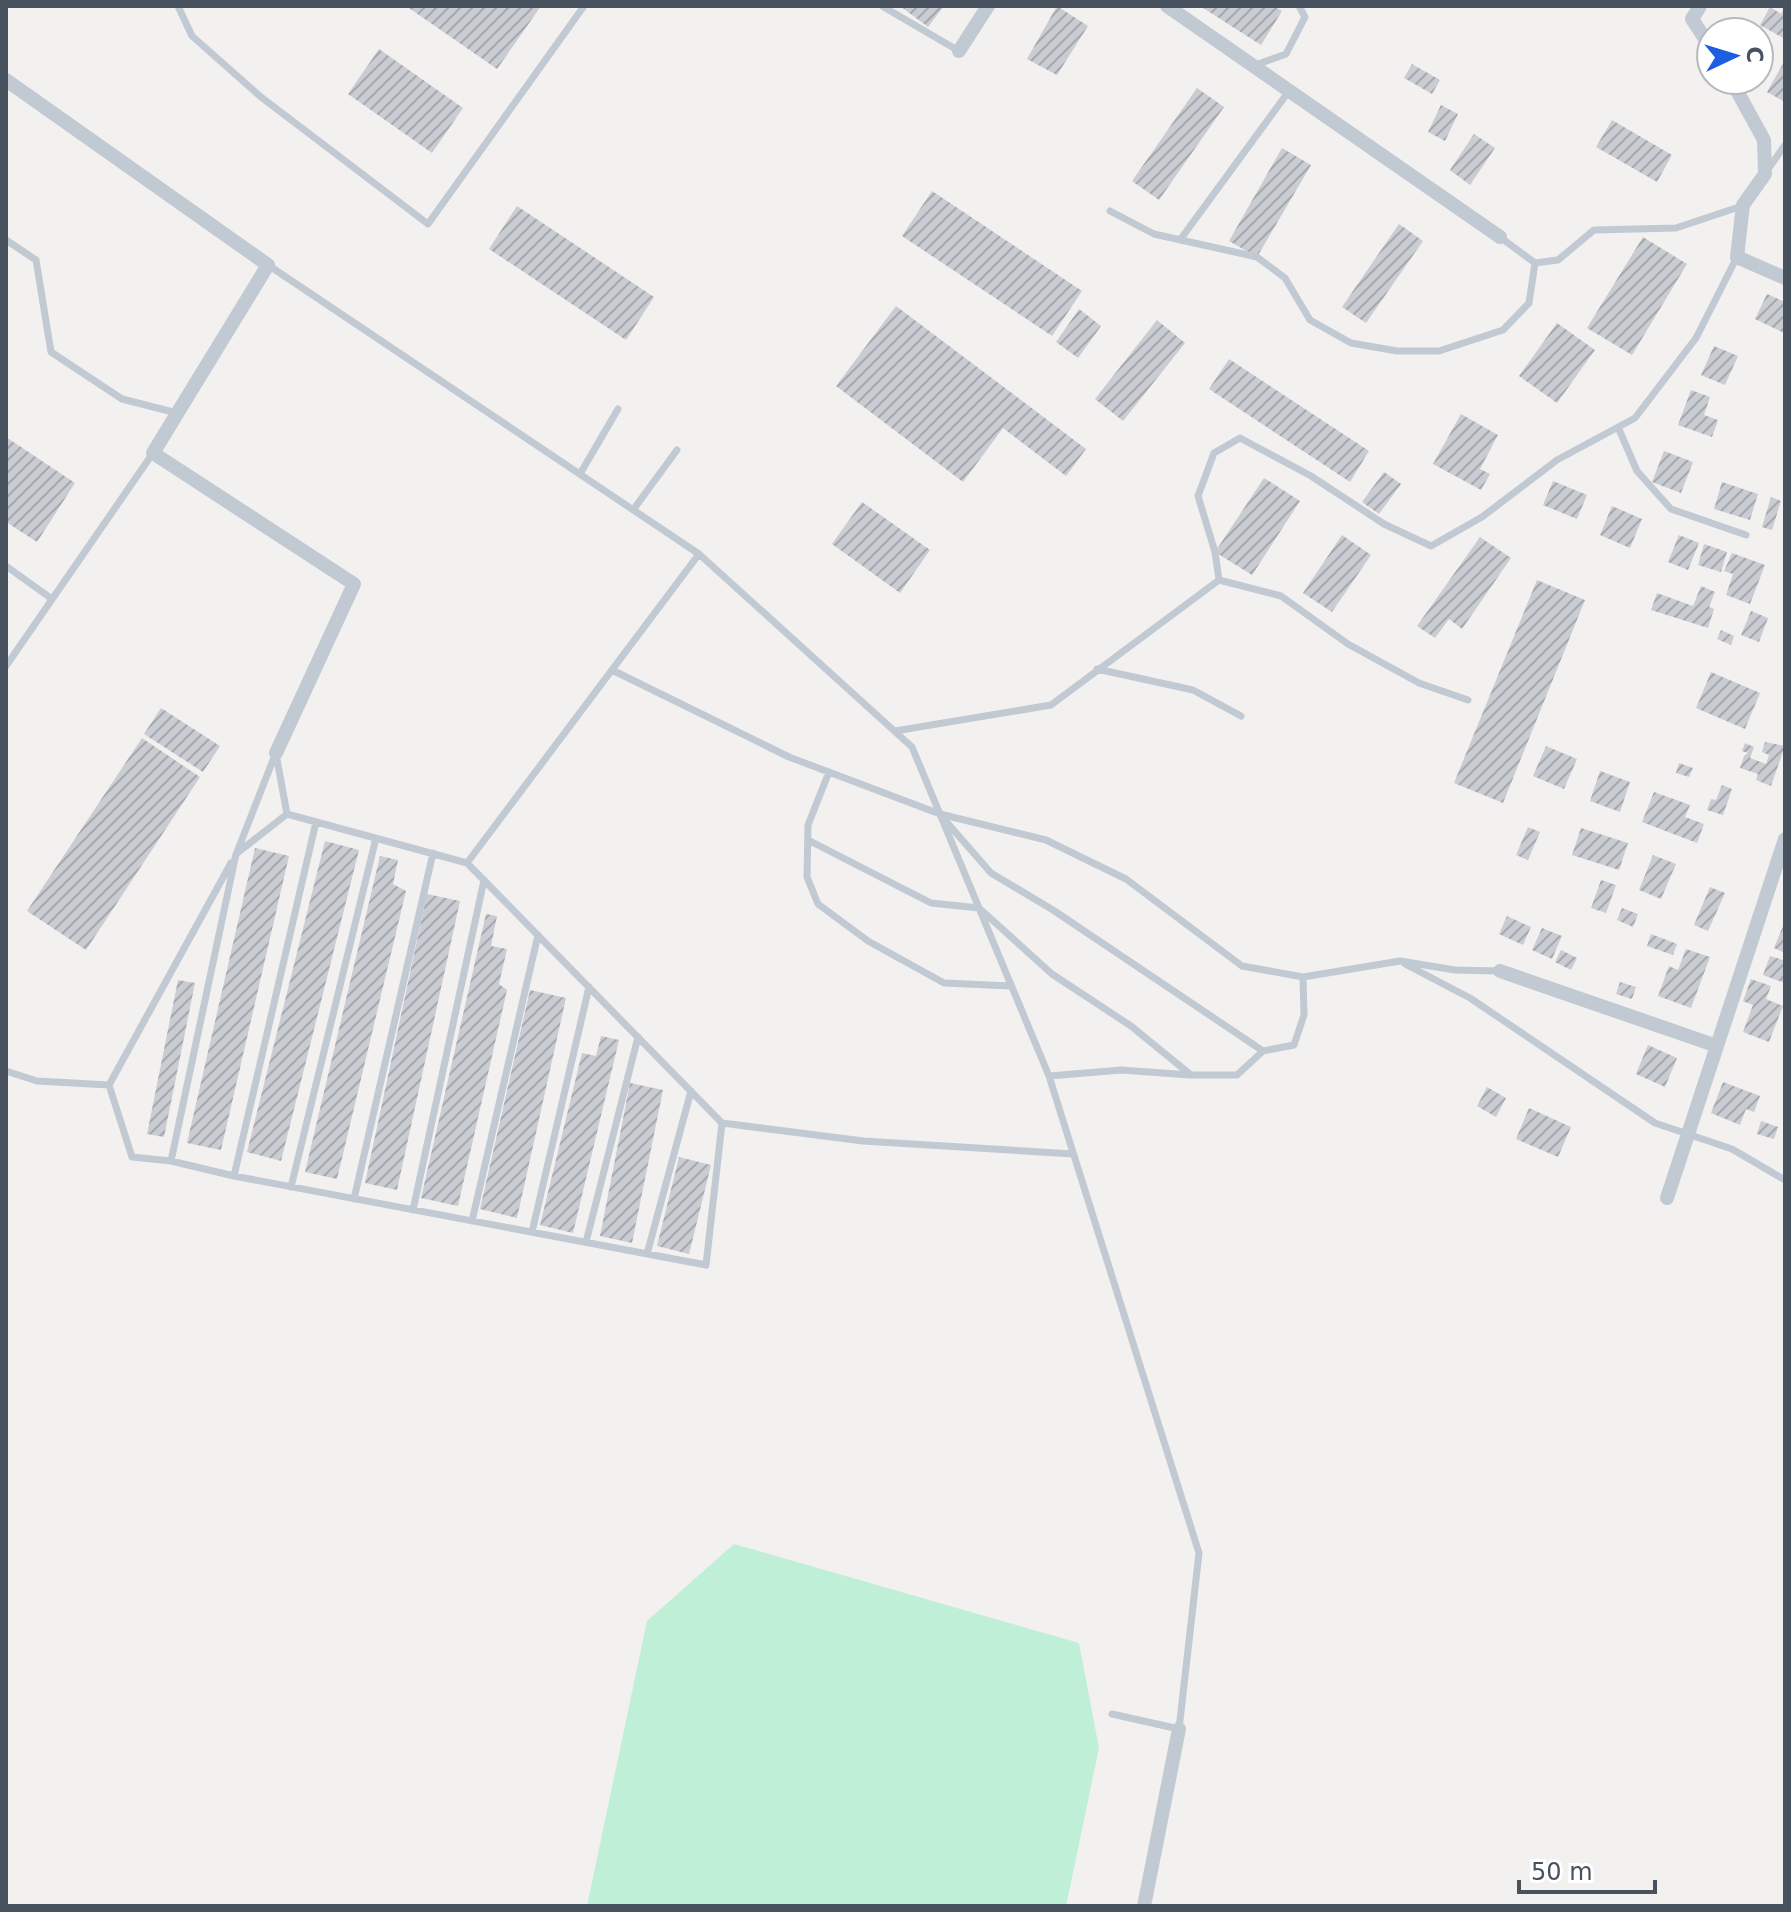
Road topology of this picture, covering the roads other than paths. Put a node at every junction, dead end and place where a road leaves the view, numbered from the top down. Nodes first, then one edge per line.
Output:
1 (178, 6) edge
2 (584, 6) edge
3 (882, 6) edge
4 (988, 6) edge
5 (1167, 6) edge
6 (1299, 6) edge
7 (1700, 6) edge
8 (1695, 24) edge
9 (959, 51) joint
10 (1253, 66) junction
11 (6, 80) edge
12 (1289, 91) junction
13 (1740, 96) edge
14 (1785, 145) edge
15 (1765, 174) junction
16 (1743, 205) junction
17 (1110, 211) dead end
18 (1500, 237) joint
19 (6, 240) edge
20 (1180, 240) junction
21 (1737, 257) junction
22 (1535, 263) junction
23 (268, 265) junction
24 (1785, 278) edge
25 (618, 409) dead end
26 (177, 413) junction
27 (1618, 427) junction
28 (677, 450) dead end
29 (153, 453) junction
30 (580, 474) junction
31 (633, 510) junction
32 (1746, 535) dead end
33 (699, 554) junction
34 (6, 566) edge
35 (1219, 580) junction
36 (52, 599) junction
37 (6, 666) edge
38 (1097, 669) junction
39 (612, 670) junction
40 (1468, 700) dead end
41 (1241, 716) dead end
42 (895, 731) junction
43 (276, 753) junction
44 (829, 772) junction
45 (287, 814) junction
46 (940, 814) junction
47 (316, 822) junction
48 (376, 838) junction
49 (1785, 839) edge
50 (808, 840) junction
51 (433, 853) junction
52 (236, 854) junction
53 (467, 863) junction
54 (484, 880) junction
55 (979, 908) junction
56 (538, 935) junction
57 (1400, 961) junction
58 (1500, 971) joint
59 (1303, 977) junction
60 (1011, 986) junction
61 (589, 987) junction
62 (638, 1037) junction
63 (1717, 1046) junction
64 (1263, 1051) junction
65 (6, 1071) edge
66 (1191, 1075) junction
67 (1049, 1076) junction
68 (109, 1085) junction
69 (691, 1091) junction
70 (722, 1123) junction
71 (1688, 1135) junction
72 (1073, 1154) junction
73 (171, 1161) junction
74 (234, 1176) junction
75 (1785, 1180) edge
76 (291, 1187) junction
77 (1667, 1198) dead end
78 (354, 1199) junction
79 (413, 1210) junction
80 (472, 1221) junction
81 (532, 1232) junction
82 (586, 1242) junction
83 (647, 1254) junction
84 (1112, 1714) dead end
85 (1179, 1729) junction
86 (1144, 1906) edge

1 - 2 lane
3 - 9 lane
4 - 9 street
5 - 10 street
6 - 10 lane
7 - 8 street
10 - 12 street
11 - 23 street
12 - 18 street
12 - 20 lane
13 - 15 street
14 - 15 lane
15 - 16 street
16 - 21 street
16 - 22 lane
17 - 20 lane
18 - 22 lane
19 - 26 lane
20 - 22 lane
21 - 24 street
21 - 27 lane
23 - 26 street
23 - 30 lane
25 - 30 lane
26 - 29 street
27 - 32 lane
27 - 35 lane
28 - 31 lane
29 - 36 lane
29 - 43 street
30 - 31 lane
31 - 33 lane
33 - 39 lane
33 - 42 lane
34 - 36 lane
35 - 38 lane
35 - 40 lane
36 - 37 lane
38 - 41 lane
38 - 42 lane
39 - 44 lane
39 - 53 lane
42 - 46 lane
43 - 45 lane
43 - 52 lane
44 - 46 lane
44 - 50 lane
45 - 47 lane
45 - 52 lane
46 - 55 lane
46 - 59 lane
46 - 64 lane
47 - 48 lane
47 - 74 lane
48 - 51 lane
48 - 76 lane
49 - 63 street
50 - 55 lane
50 - 60 lane
51 - 53 lane
51 - 78 lane
52 - 68 lane
52 - 73 lane
53 - 54 lane
54 - 56 lane
54 - 79 lane
55 - 60 lane
55 - 66 lane
56 - 61 lane
56 - 80 lane
57 - 58 lane
57 - 59 lane
57 - 71 lane
58 - 63 street
59 - 64 lane
60 - 67 lane
61 - 62 lane
61 - 81 lane
62 - 69 lane
62 - 82 lane
63 - 71 street
64 - 66 lane
65 - 68 lane
66 - 67 lane
67 - 72 lane
68 - 73 lane
69 - 70 lane
69 - 83 lane
70 - 72 lane
70 - 83 lane
71 - 75 lane
71 - 77 street
72 - 85 lane
73 - 74 lane
74 - 76 lane
76 - 78 lane
78 - 79 lane
79 - 80 lane
80 - 81 lane
81 - 82 lane
82 - 83 lane
84 - 85 lane
85 - 86 street

